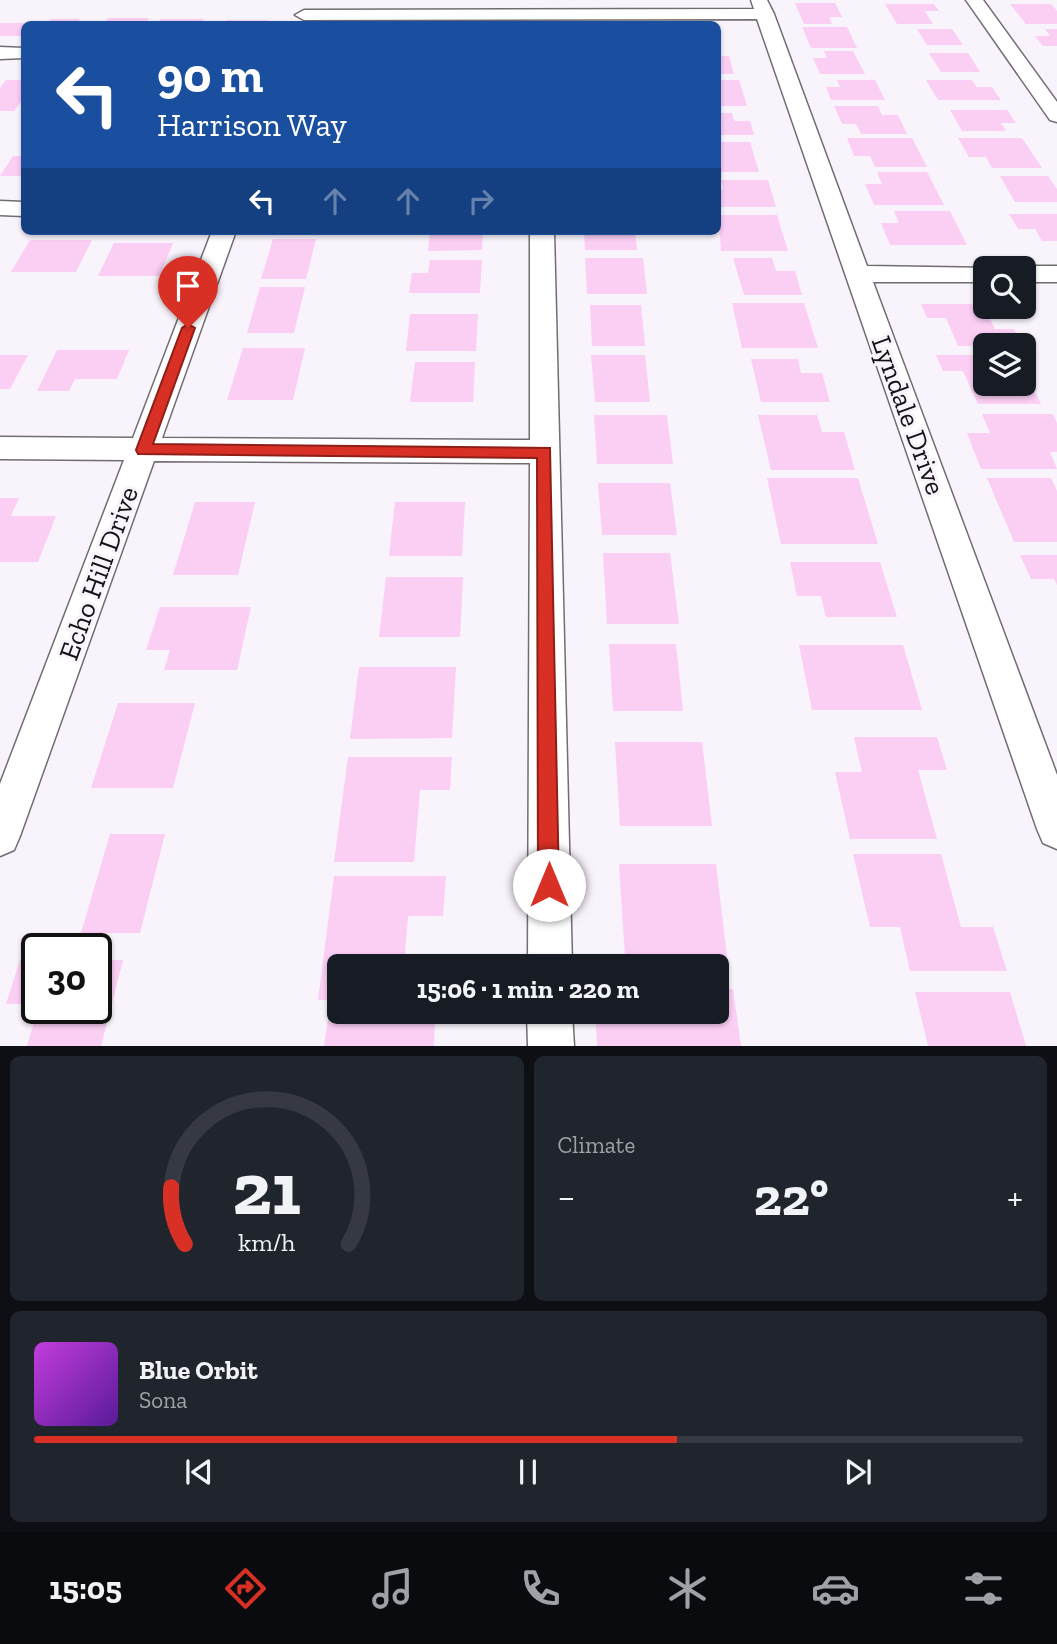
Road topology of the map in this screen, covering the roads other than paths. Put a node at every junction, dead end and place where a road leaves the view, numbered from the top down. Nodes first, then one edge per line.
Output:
1 (974, 0) edge
2 (762, 7) edge
3 (305, 13) edge
4 (540, 13) edge
5 (0, 53) edge
6 (21, 53) edge
7 (1057, 116) edge
8 (0, 208) edge
9 (21, 209) edge
10 (223, 235) edge
11 (542, 235) edge
12 (858, 274) junction
13 (973, 274) edge
14 (1036, 274) edge
15 (1057, 274) edge
16 (0, 448) edge
17 (143, 450) junction
18 (544, 452) junction
19 (1057, 830) edge
20 (0, 836) edge
21 (550, 954) edge
22 (550, 1024) edge
23 (551, 1045) edge

1 - 7 street
2 - 4 street
2 - 12 street, Lyndale Drive
3 - 4 street
5 - 6 street
8 - 9 street
10 - 17 street, Echo Hill Drive
11 - 18 street
12 - 13 street
12 - 19 street, Lyndale Drive
14 - 15 street
16 - 17 street
17 - 18 street
17 - 20 street, Echo Hill Drive
18 - 21 street
22 - 23 street

